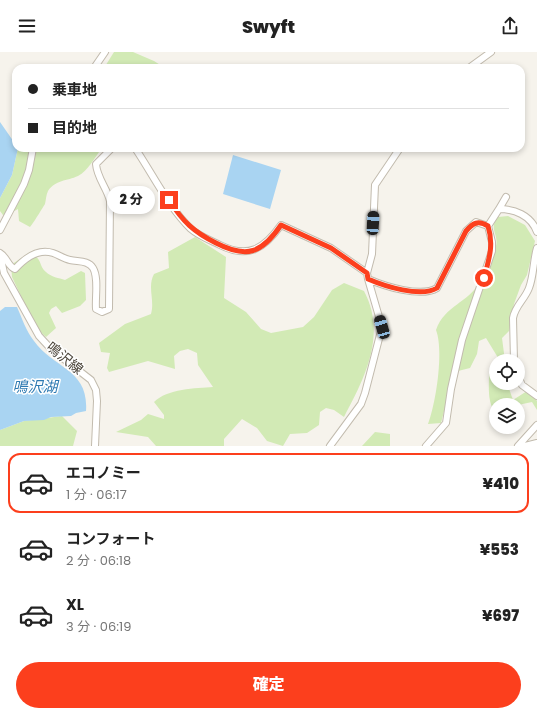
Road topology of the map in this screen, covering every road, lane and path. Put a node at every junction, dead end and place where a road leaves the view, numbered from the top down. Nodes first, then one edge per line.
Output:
1 (105, 52) edge
2 (491, 52) edge
3 (97, 64) edge
4 (474, 64) edge
5 (32, 152) edge
6 (108, 152) edge
7 (138, 152) edge
8 (397, 152) edge
9 (506, 197) dead end
10 (499, 209) junction
11 (488, 226) junction
12 (0, 230) edge
13 (537, 232) edge
14 (537, 248) edge
15 (0, 254) edge
16 (368, 276) junction
17 (514, 354) edge
18 (525, 387) edge
19 (537, 396) edge
20 (537, 425) edge
21 (537, 443) edge
22 (95, 446) edge
23 (330, 446) edge
24 (426, 446) edge
25 (518, 446) edge
26 (525, 446) edge

1 - 3 street
2 - 4 street
5 - 12 street
6 - 15 street
7 - 16 street
8 - 16 street
9 - 10 street
10 - 11 street
10 - 13 street
11 - 16 street
11 - 24 street
14 - 17 street
15 - 22 street, 鳴沢線
16 - 23 street
18 - 19 street
20 - 25 street
21 - 26 street

